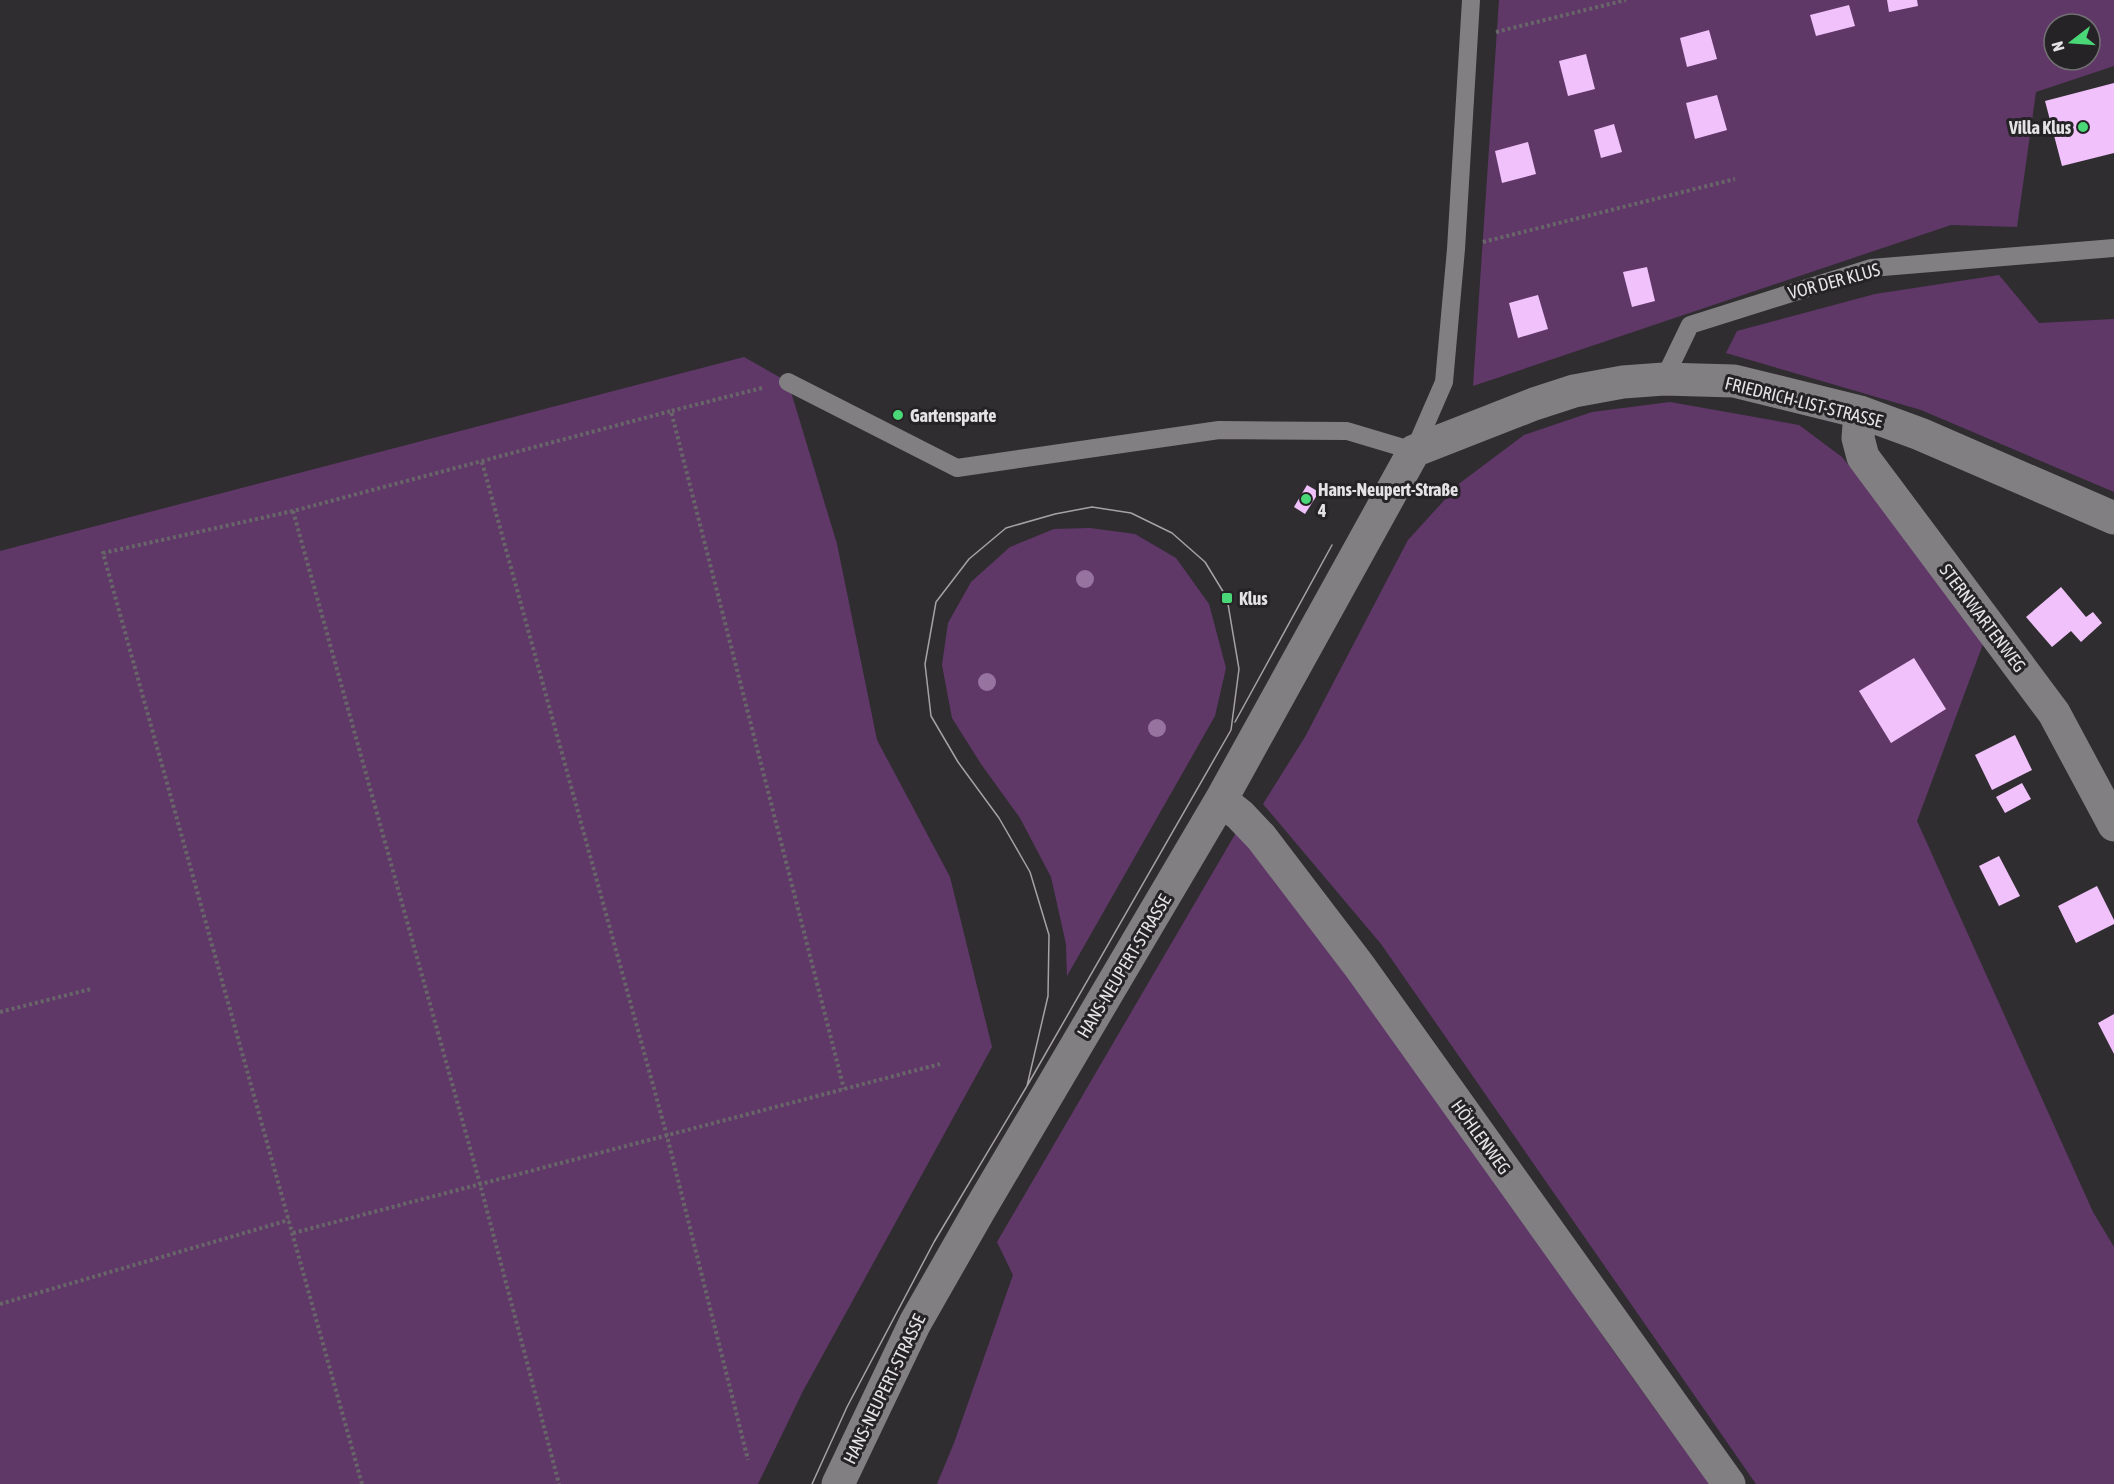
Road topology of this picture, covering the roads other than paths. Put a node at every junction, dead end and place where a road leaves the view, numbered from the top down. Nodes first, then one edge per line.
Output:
1 (1471, 0) edge
2 (2114, 248) edge
3 (1664, 379) junction
4 (788, 382) road end
5 (1860, 412) junction
6 (1414, 451) junction
7 (2114, 518) edge
8 (1221, 800) junction
9 (2114, 825) edge
10 (838, 1484) edge
11 (1729, 1484) edge

1 - 6 lane
2 - 3 lane, VOR DER KLUS
3 - 5 street, FRIEDRICH-LIST-STRASSE
3 - 6 street, FRIEDRICH-LIST-STRASSE
4 - 6 lane
5 - 7 street, FRIEDRICH-LIST-STRASSE
5 - 9 street, STERNWARTENWEG
6 - 8 street, HANS-NEUPERT-STRASSE
8 - 10 street, HANS-NEUPERT-STRASSE
8 - 11 street, HÖHLENWEG

